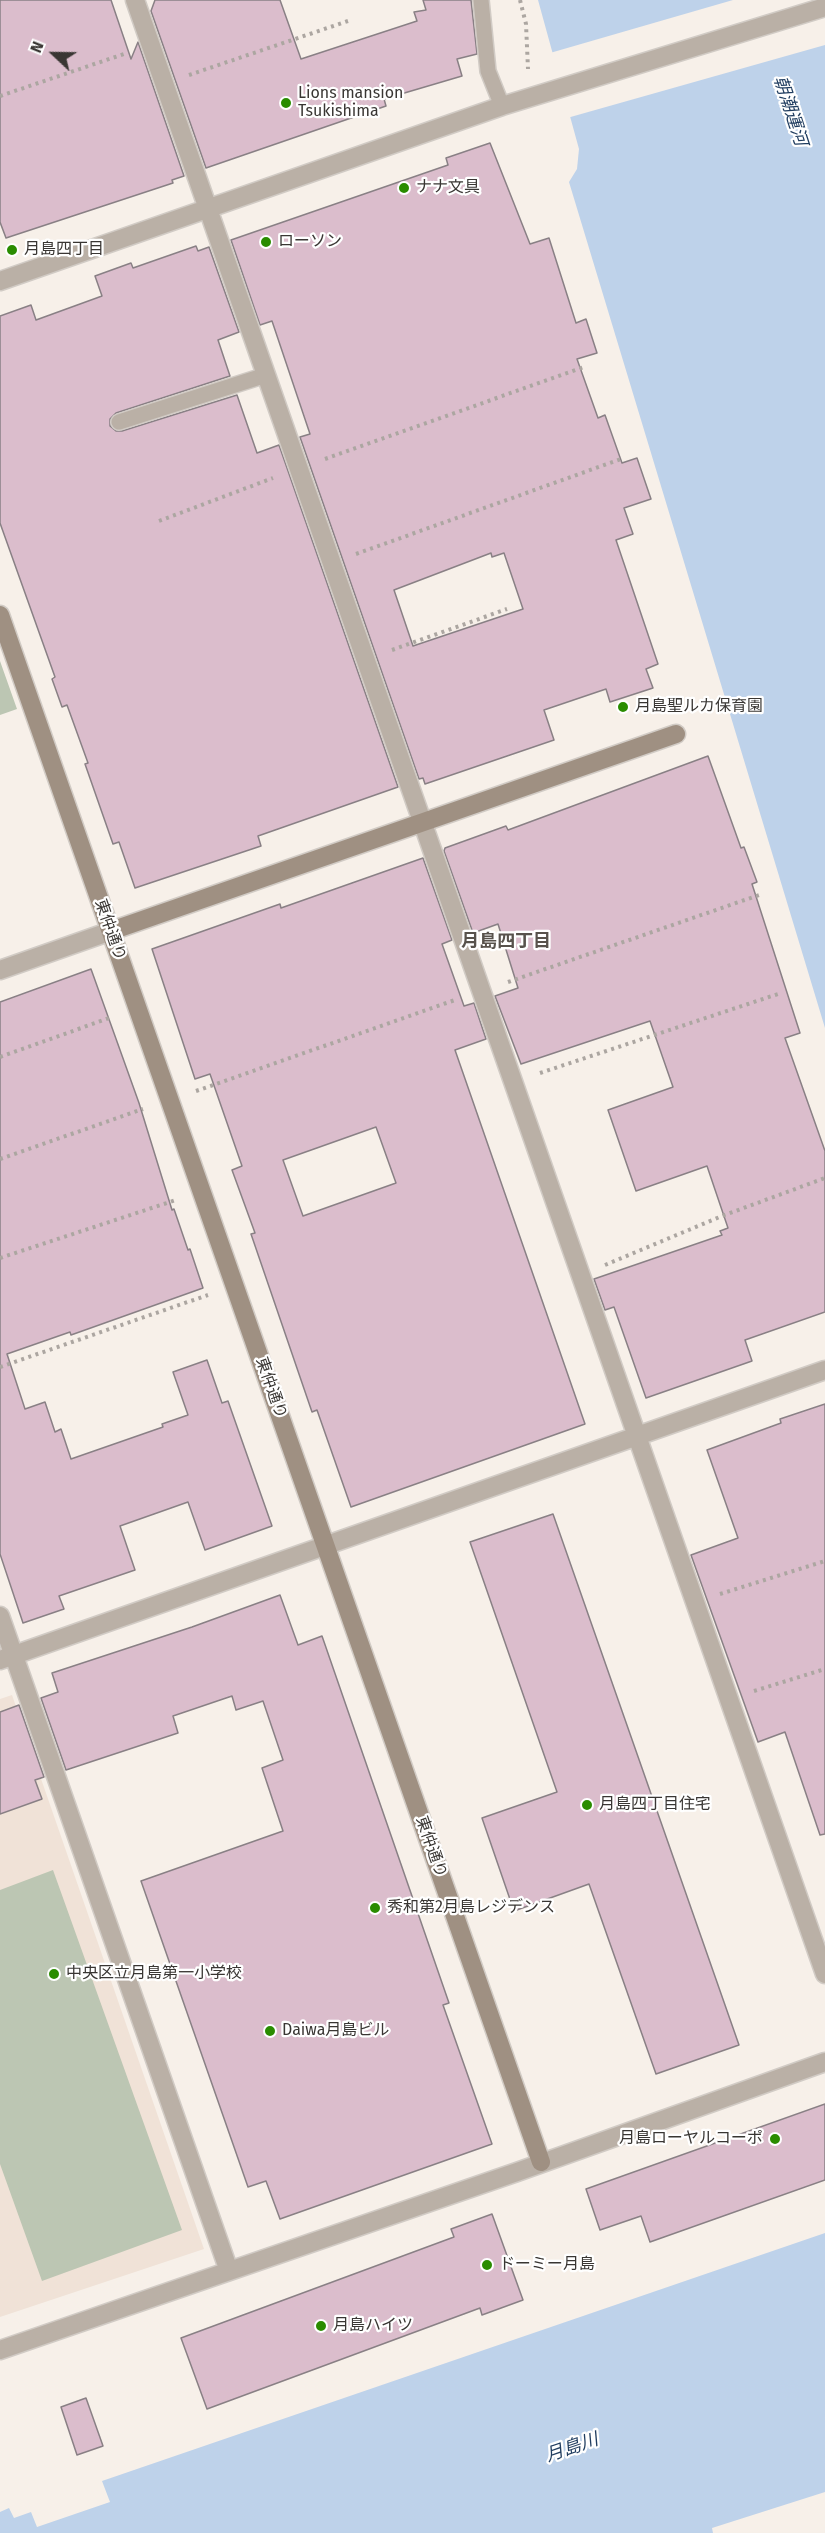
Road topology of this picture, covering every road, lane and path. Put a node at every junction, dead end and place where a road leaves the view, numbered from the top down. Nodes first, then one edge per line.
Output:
1 (135, 0) edge
2 (481, 0) edge
3 (520, 0) edge
4 (825, 7) edge
5 (348, 21) dead end
6 (150, 45) junction
7 (528, 70) dead end
8 (164, 84) junction
9 (0, 96) edge
10 (502, 106) junction
11 (208, 209) junction
12 (0, 281) edge
13 (584, 367) dead end
14 (266, 375) junction
15 (119, 422) dead end
16 (621, 459) dead end
17 (298, 469) junction
18 (159, 521) dead end
19 (332, 563) junction
20 (507, 609) dead end
21 (0, 615) edge
22 (365, 660) junction
23 (676, 734) dead end
24 (422, 822) junction
25 (762, 894) dead end
26 (111, 931) junction
27 (0, 970) edge
28 (481, 991) junction
29 (781, 993) dead end
30 (112, 1017) dead end
31 (0, 1057) edge
32 (513, 1082) junction
33 (170, 1100) junction
34 (0, 1159) edge
35 (825, 1178) edge
36 (202, 1192) junction
37 (0, 1258) edge
38 (581, 1275) junction
39 (234, 1286) junction
40 (0, 1368) edge
41 (825, 1370) edge
42 (637, 1437) junction
43 (326, 1545) junction
44 (825, 1561) edge
45 (695, 1602) junction
46 (0, 1616) edge
47 (7, 1657) edge
48 (825, 1669) edge
49 (729, 1700) junction
50 (825, 1974) edge
51 (825, 2062) edge
52 (542, 2162) junction
53 (229, 2271) junction
54 (0, 2350) edge

1 - 6 street
2 - 10 lane
3 - 7 path
4 - 10 street
5 - 8 path
6 - 8 street
6 - 9 path
8 - 11 street
10 - 11 street
11 - 12 street
11 - 14 street
13 - 17 path
14 - 15 lane
14 - 17 street
16 - 19 path
17 - 18 path
17 - 19 street
19 - 22 street
20 - 22 path
21 - 26 street, 東仲通り
22 - 24 street
23 - 24 street
24 - 26 street
24 - 28 street
25 - 28 path
26 - 27 street
26 - 33 street, 東仲通り
28 - 32 street
28 - 33 path
29 - 32 path
30 - 31 path
32 - 38 street
33 - 34 path
33 - 36 street, 東仲通り
35 - 38 path
36 - 37 path
36 - 39 street, 東仲通り
38 - 42 street
39 - 40 path
39 - 43 street, 東仲通り
41 - 42 street
42 - 43 street
42 - 45 street
43 - 47 street
43 - 52 street, 東仲通り
44 - 45 path
45 - 49 street
46 - 47 street
47 - 53 street
48 - 49 path
49 - 50 street
51 - 52 street
52 - 53 street
53 - 54 street

